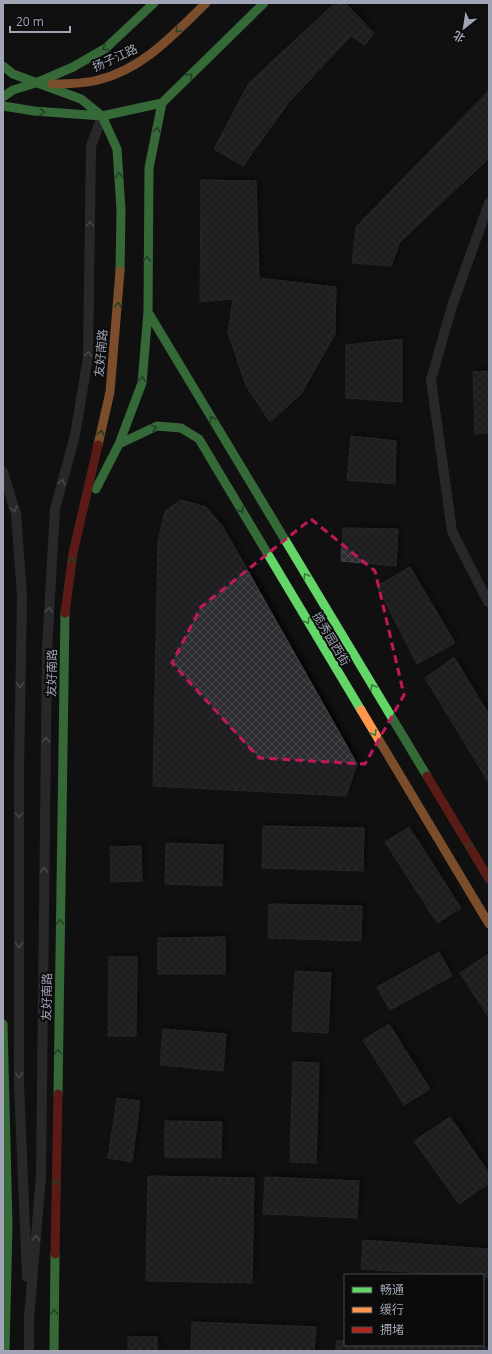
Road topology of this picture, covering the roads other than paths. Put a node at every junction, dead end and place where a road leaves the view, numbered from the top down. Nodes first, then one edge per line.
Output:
1 (154, 3) edge
2 (206, 3) edge
3 (264, 3) edge
4 (3, 66) edge
5 (36, 83) junction
6 (3, 97) edge
7 (162, 103) junction
8 (3, 106) edge
9 (102, 116) junction
10 (489, 203) edge
11 (148, 312) junction
12 (119, 444) junction
13 (3, 472) edge
14 (82, 517) junction
15 (488, 602) edge
16 (489, 880) edge
17 (489, 924) edge
18 (3, 1024) edge
19 (29, 1319) junction
20 (5, 1351) edge
21 (29, 1351) edge
22 (54, 1351) edge

1 -> 5 main road
2 -> 5 main road, 扬子江路
7 -> 3 main road
4 - 5 main road, 友好南路
5 - 6 main road
5 - 9 main road, 友好南路
7 - 9 main road
11 -> 7 main road
8 -> 9 main road
14 -> 9 main road, 友好南路
19 -> 9 lane
10 - 15 lane
12 -> 11 main road
16 -> 11 main road, 揽秀园西街
12 - 14 main road
12 -> 17 main road, 揽秀园西街
13 -> 19 lane
22 -> 14 main road, 友好南路
18 - 20 main road
19 - 21 lane

